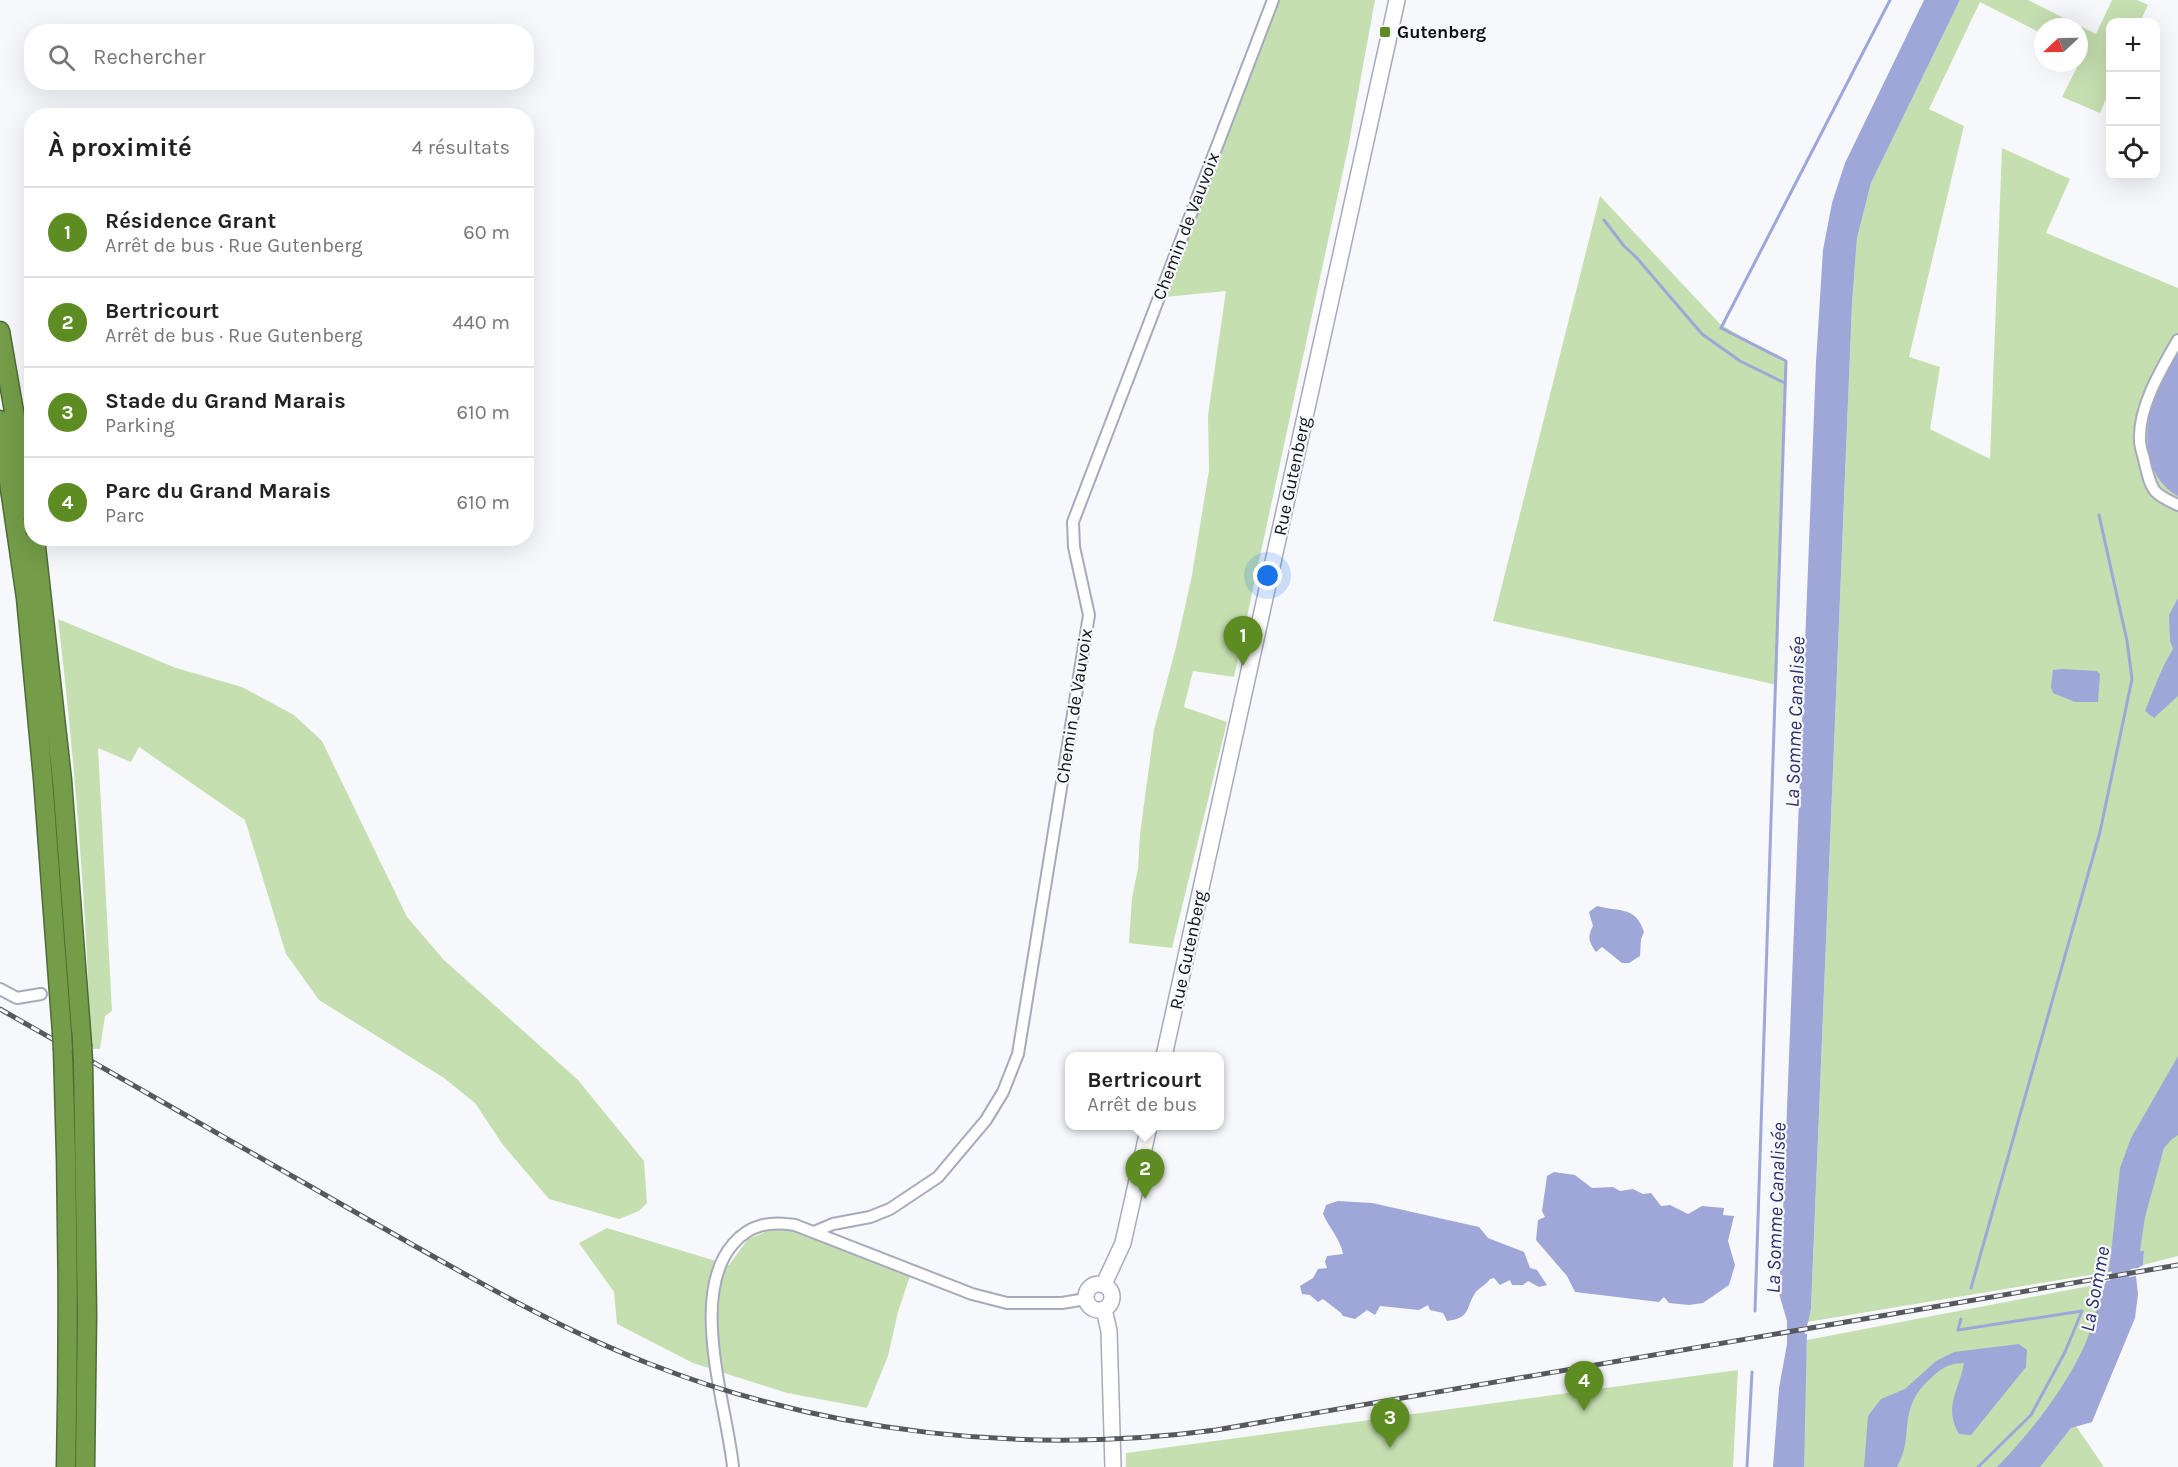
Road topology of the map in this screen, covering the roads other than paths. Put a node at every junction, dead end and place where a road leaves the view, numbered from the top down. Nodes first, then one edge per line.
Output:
1 (1273, 0) edge
2 (1397, 0) edge
3 (0, 331) edge
4 (2178, 340) edge
5 (0, 420) edge
6 (24, 469) edge
7 (2178, 505) edge
8 (36, 546) edge
9 (0, 989) edge
10 (41, 994) dead end
11 (1165, 1052) edge
12 (1148, 1130) edge
13 (814, 1233) junction
14 (1104, 1284) junction
15 (1086, 1299) junction
16 (1104, 1309) junction
17 (66, 1467) edge
18 (85, 1467) edge
19 (733, 1467) edge
20 (1113, 1467) edge

1 - 13 street, Chemin de Vauvoix
2 - 11 street, Rue Gutenberg
3 - 6 highway
4 - 7 street
5 - 17 highway
8 - 18 highway
9 - 10 street
12 - 14 street
13 - 15 street
13 - 19 street
14 - 15 street
14 - 16 street
15 - 16 street
16 - 20 street

